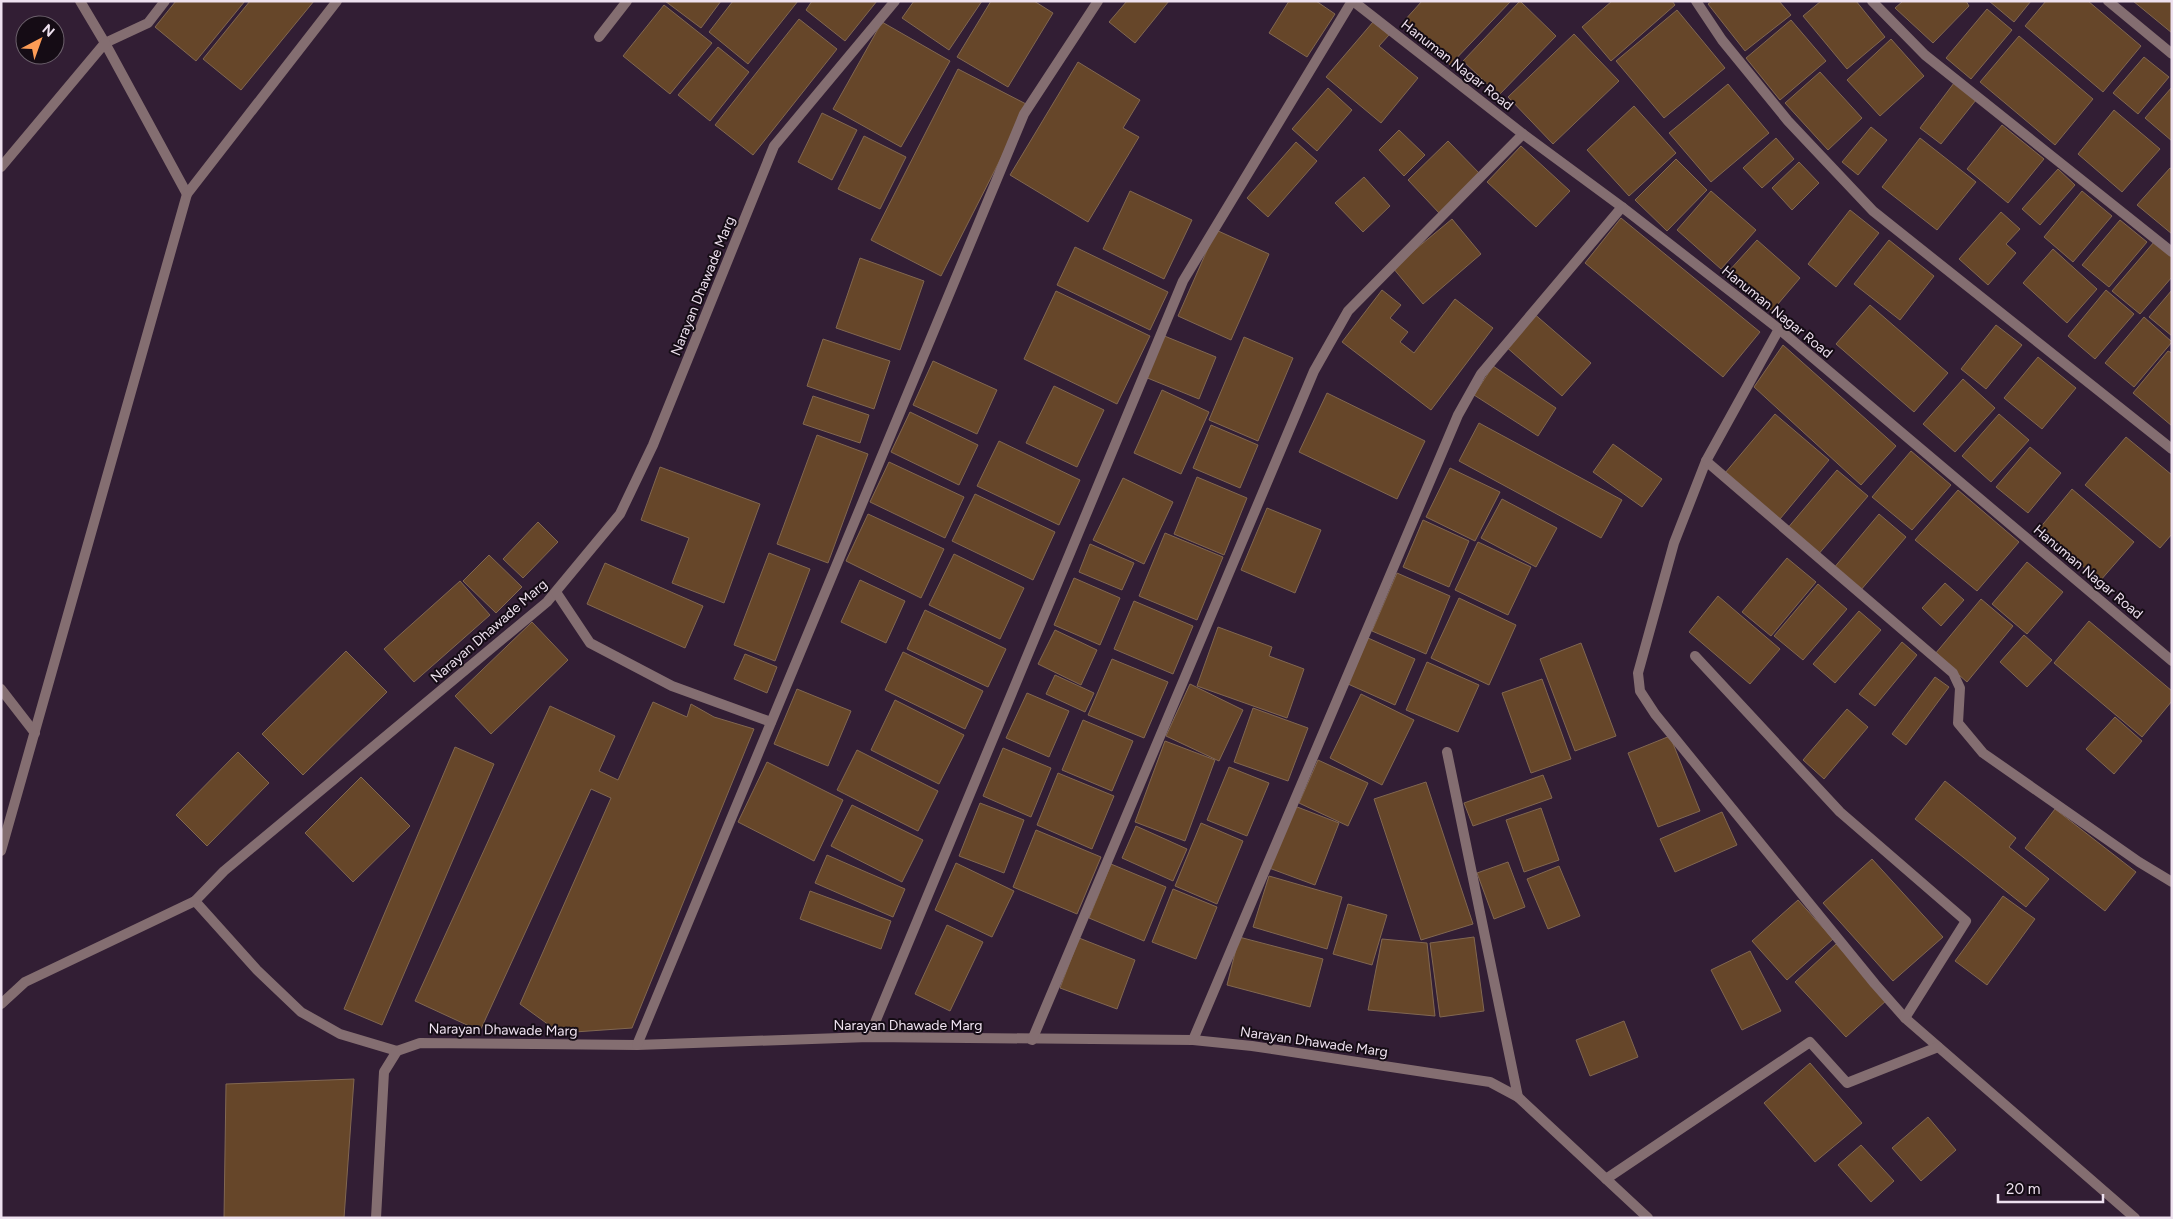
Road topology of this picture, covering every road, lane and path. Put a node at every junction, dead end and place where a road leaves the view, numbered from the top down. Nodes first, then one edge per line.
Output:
1 (80, 1) edge
2 (165, 1) edge
3 (337, 1) edge
4 (627, 1) edge
5 (895, 1) edge
6 (1098, 1) edge
7 (1353, 1) edge
8 (1696, 1) edge
9 (1872, 1) edge
10 (2108, 1) edge
11 (599, 37) dead end
12 (105, 43) junction
13 (2172, 54) edge
14 (1523, 134) junction
15 (1, 167) edge
16 (187, 194) junction
17 (1622, 207) junction
18 (2172, 252) edge
19 (1779, 329) junction
20 (2172, 450) edge
21 (1706, 461) junction
22 (556, 592) junction
23 (1694, 656) dead end
24 (2172, 661) edge
25 (1, 689) edge
26 (772, 722) junction
27 (34, 733) junction
28 (1447, 752) dead end
29 (1, 851) edge
30 (2172, 882) edge
31 (195, 901) junction
32 (1, 1004) edge
33 (1905, 1018) junction
34 (869, 1037) junction
35 (1032, 1040) junction
36 (1193, 1040) junction
37 (637, 1046) junction
38 (1938, 1047) junction
39 (398, 1051) junction
40 (1518, 1097) junction
41 (1606, 1178) junction
42 (376, 1218) edge
43 (1648, 1218) edge
44 (2135, 1218) edge

1 - 12 street
2 - 12 street
3 - 16 street
4 - 11 street
5 - 22 street, Narayan Dhawade Marg
6 - 26 street
7 - 14 street, Hanuman Nagar Road
7 - 34 street
8 - 20 street
9 - 18 street
10 - 13 street
12 - 15 street
12 - 16 street
14 - 17 street, Hanuman Nagar Road
14 - 35 street
16 - 27 street
17 - 19 street, Hanuman Nagar Road
17 - 36 street
19 - 21 street
19 - 24 street, Hanuman Nagar Road
21 - 30 street
21 - 33 street
22 - 26 street
22 - 31 street, Narayan Dhawade Marg
23 - 33 street
25 - 27 street
26 - 37 street
27 - 29 street
28 - 40 street
31 - 32 street
31 - 39 street
33 - 38 street
34 - 35 street, Narayan Dhawade Marg
34 - 37 street, Narayan Dhawade Marg
35 - 36 street, Narayan Dhawade Marg
36 - 40 street, Narayan Dhawade Marg
37 - 39 street, Narayan Dhawade Marg
38 - 41 street
38 - 44 street
39 - 42 street
40 - 41 street, Narayan Dhawade Marg
41 - 43 street, Narayan Dhawade Marg

